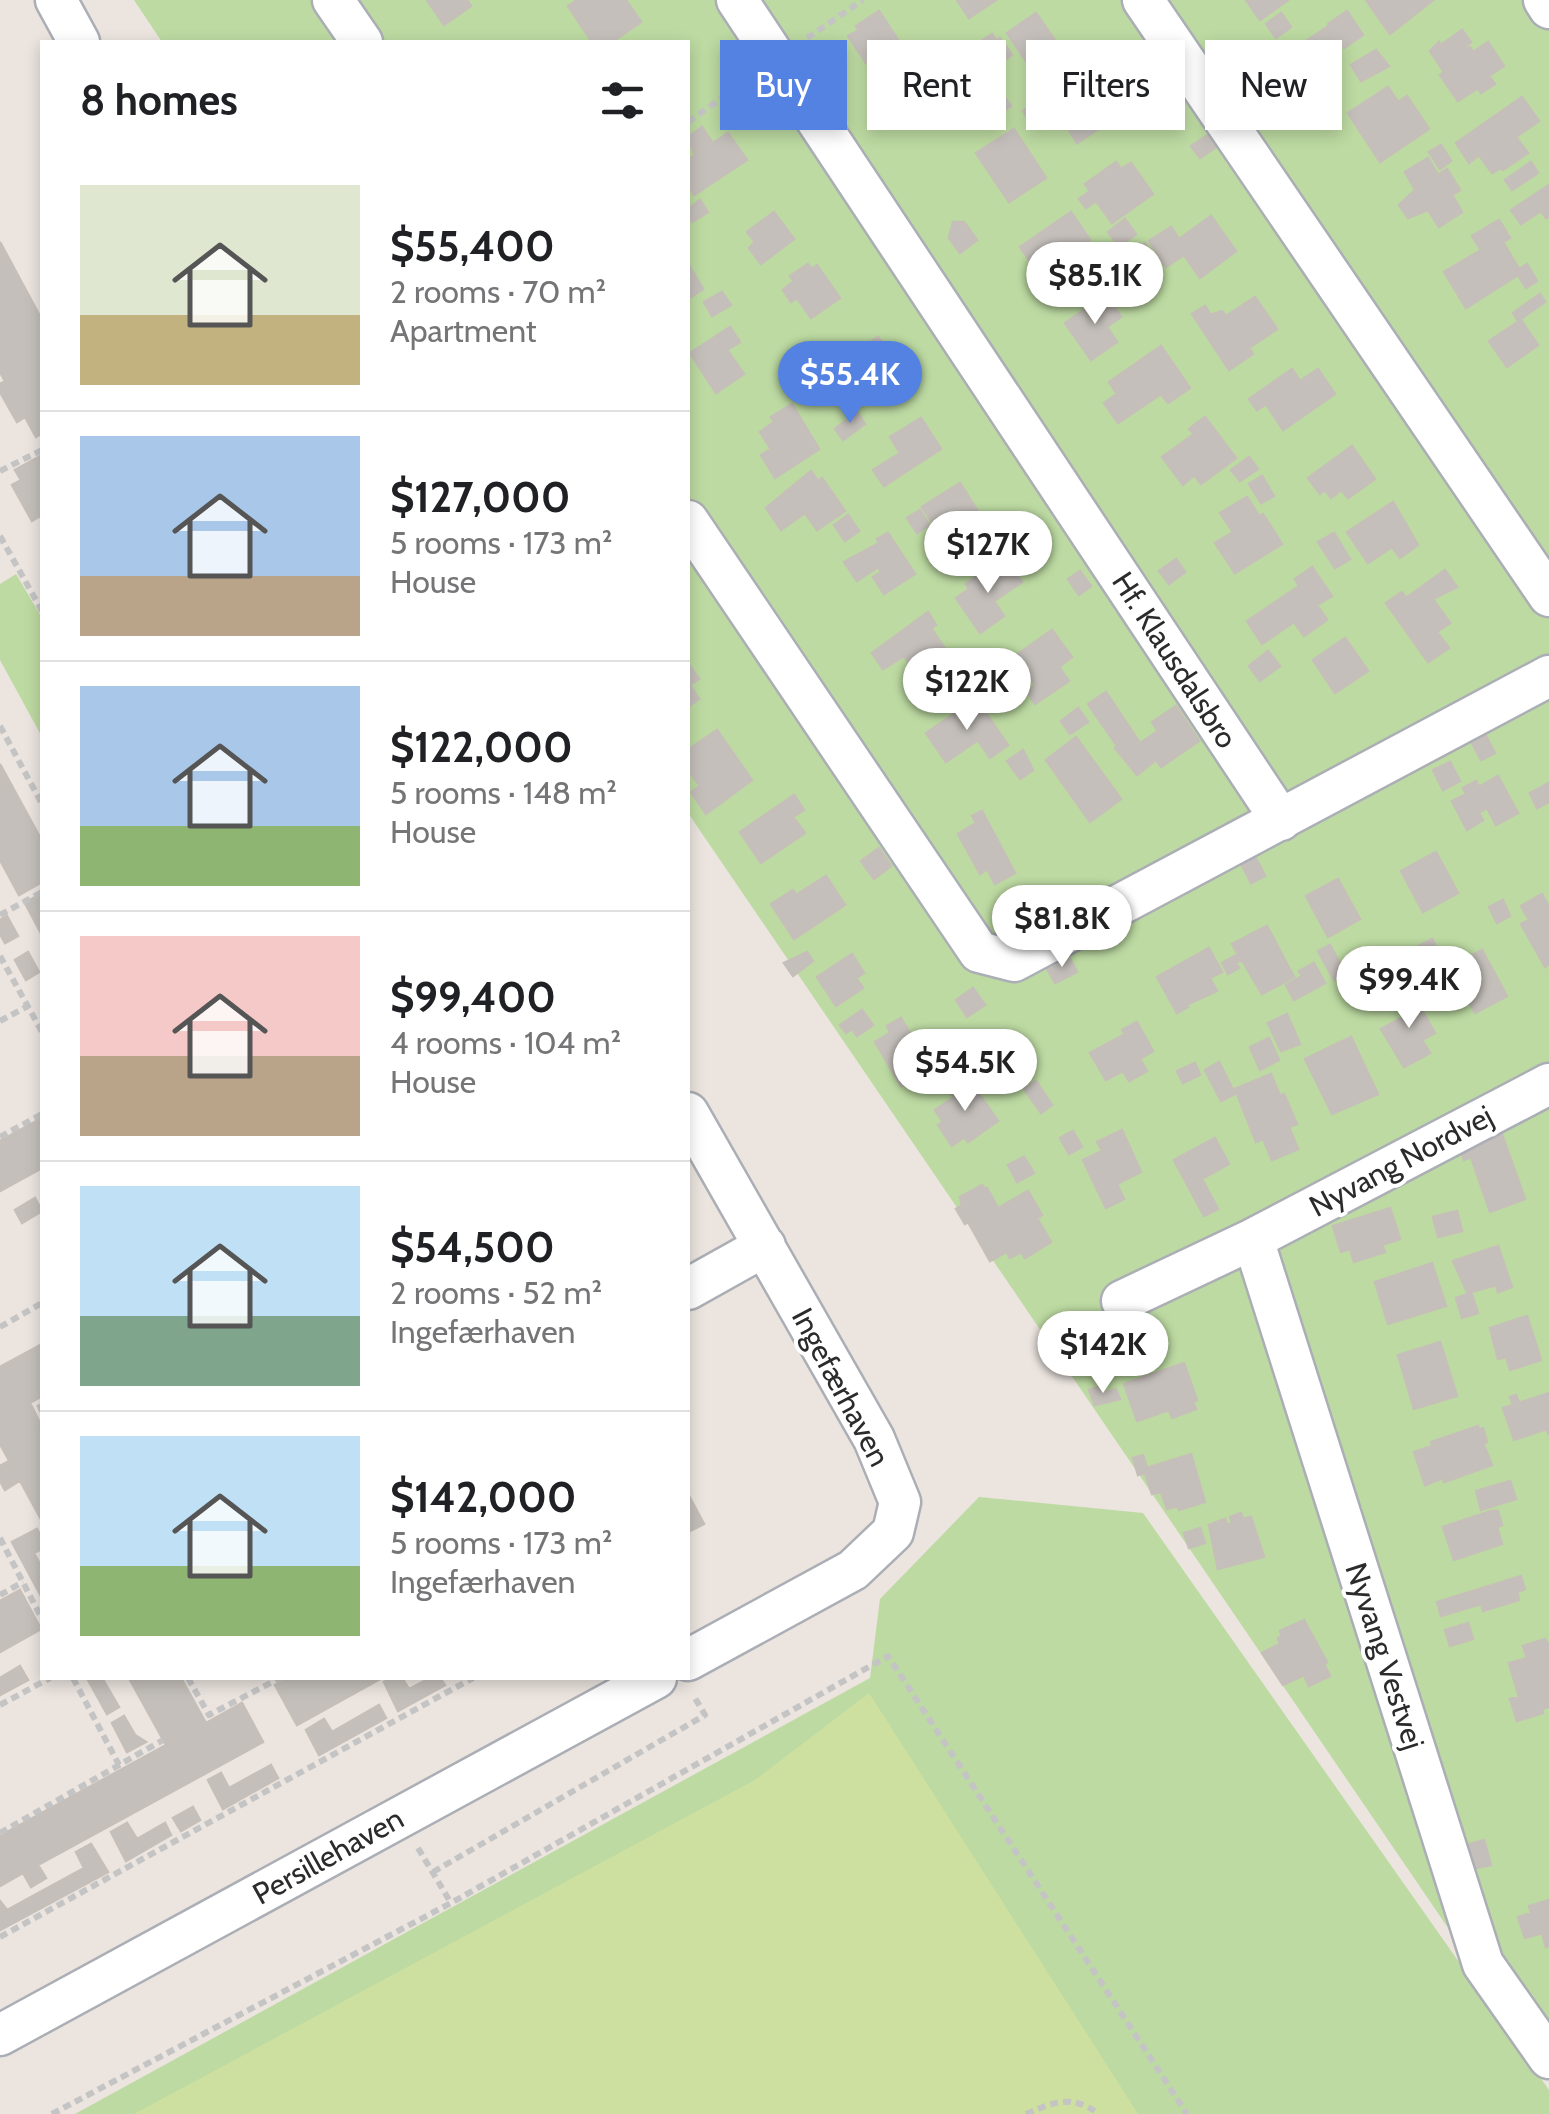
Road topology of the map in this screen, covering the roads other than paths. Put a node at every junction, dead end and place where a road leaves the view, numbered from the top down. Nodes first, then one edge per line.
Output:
1 (56, 0) edge
2 (333, 0) edge
3 (737, 0) edge
4 (1144, 0) edge
5 (1544, 0) edge
6 (1549, 8) edge
7 (78, 40) edge
8 (361, 40) edge
9 (690, 523) edge
10 (1549, 596) edge
11 (1549, 676) edge
12 (1281, 820) junction
13 (1549, 1084) edge
14 (690, 1116) edge
15 (1252, 1239) junction
16 (765, 1246) junction
17 (690, 1288) edge
18 (1122, 1302) dead end
19 (691, 1678) edge
20 (652, 1680) edge
21 (0, 2035) edge
22 (1549, 2058) edge

1 - 7 street
2 - 8 street
3 - 12 street, Hf. Klausdalsbro
4 - 10 street
5 - 6 street
9 - 12 street
11 - 12 street
13 - 15 street, Nyvang Nordvej
14 - 16 street, Ingefærhaven
15 - 18 street, Nyvang Nordvej
15 - 22 street, Nyvang Vestvej
16 - 17 street
16 - 19 street, Ingefærhaven
20 - 21 street, Persillehaven

